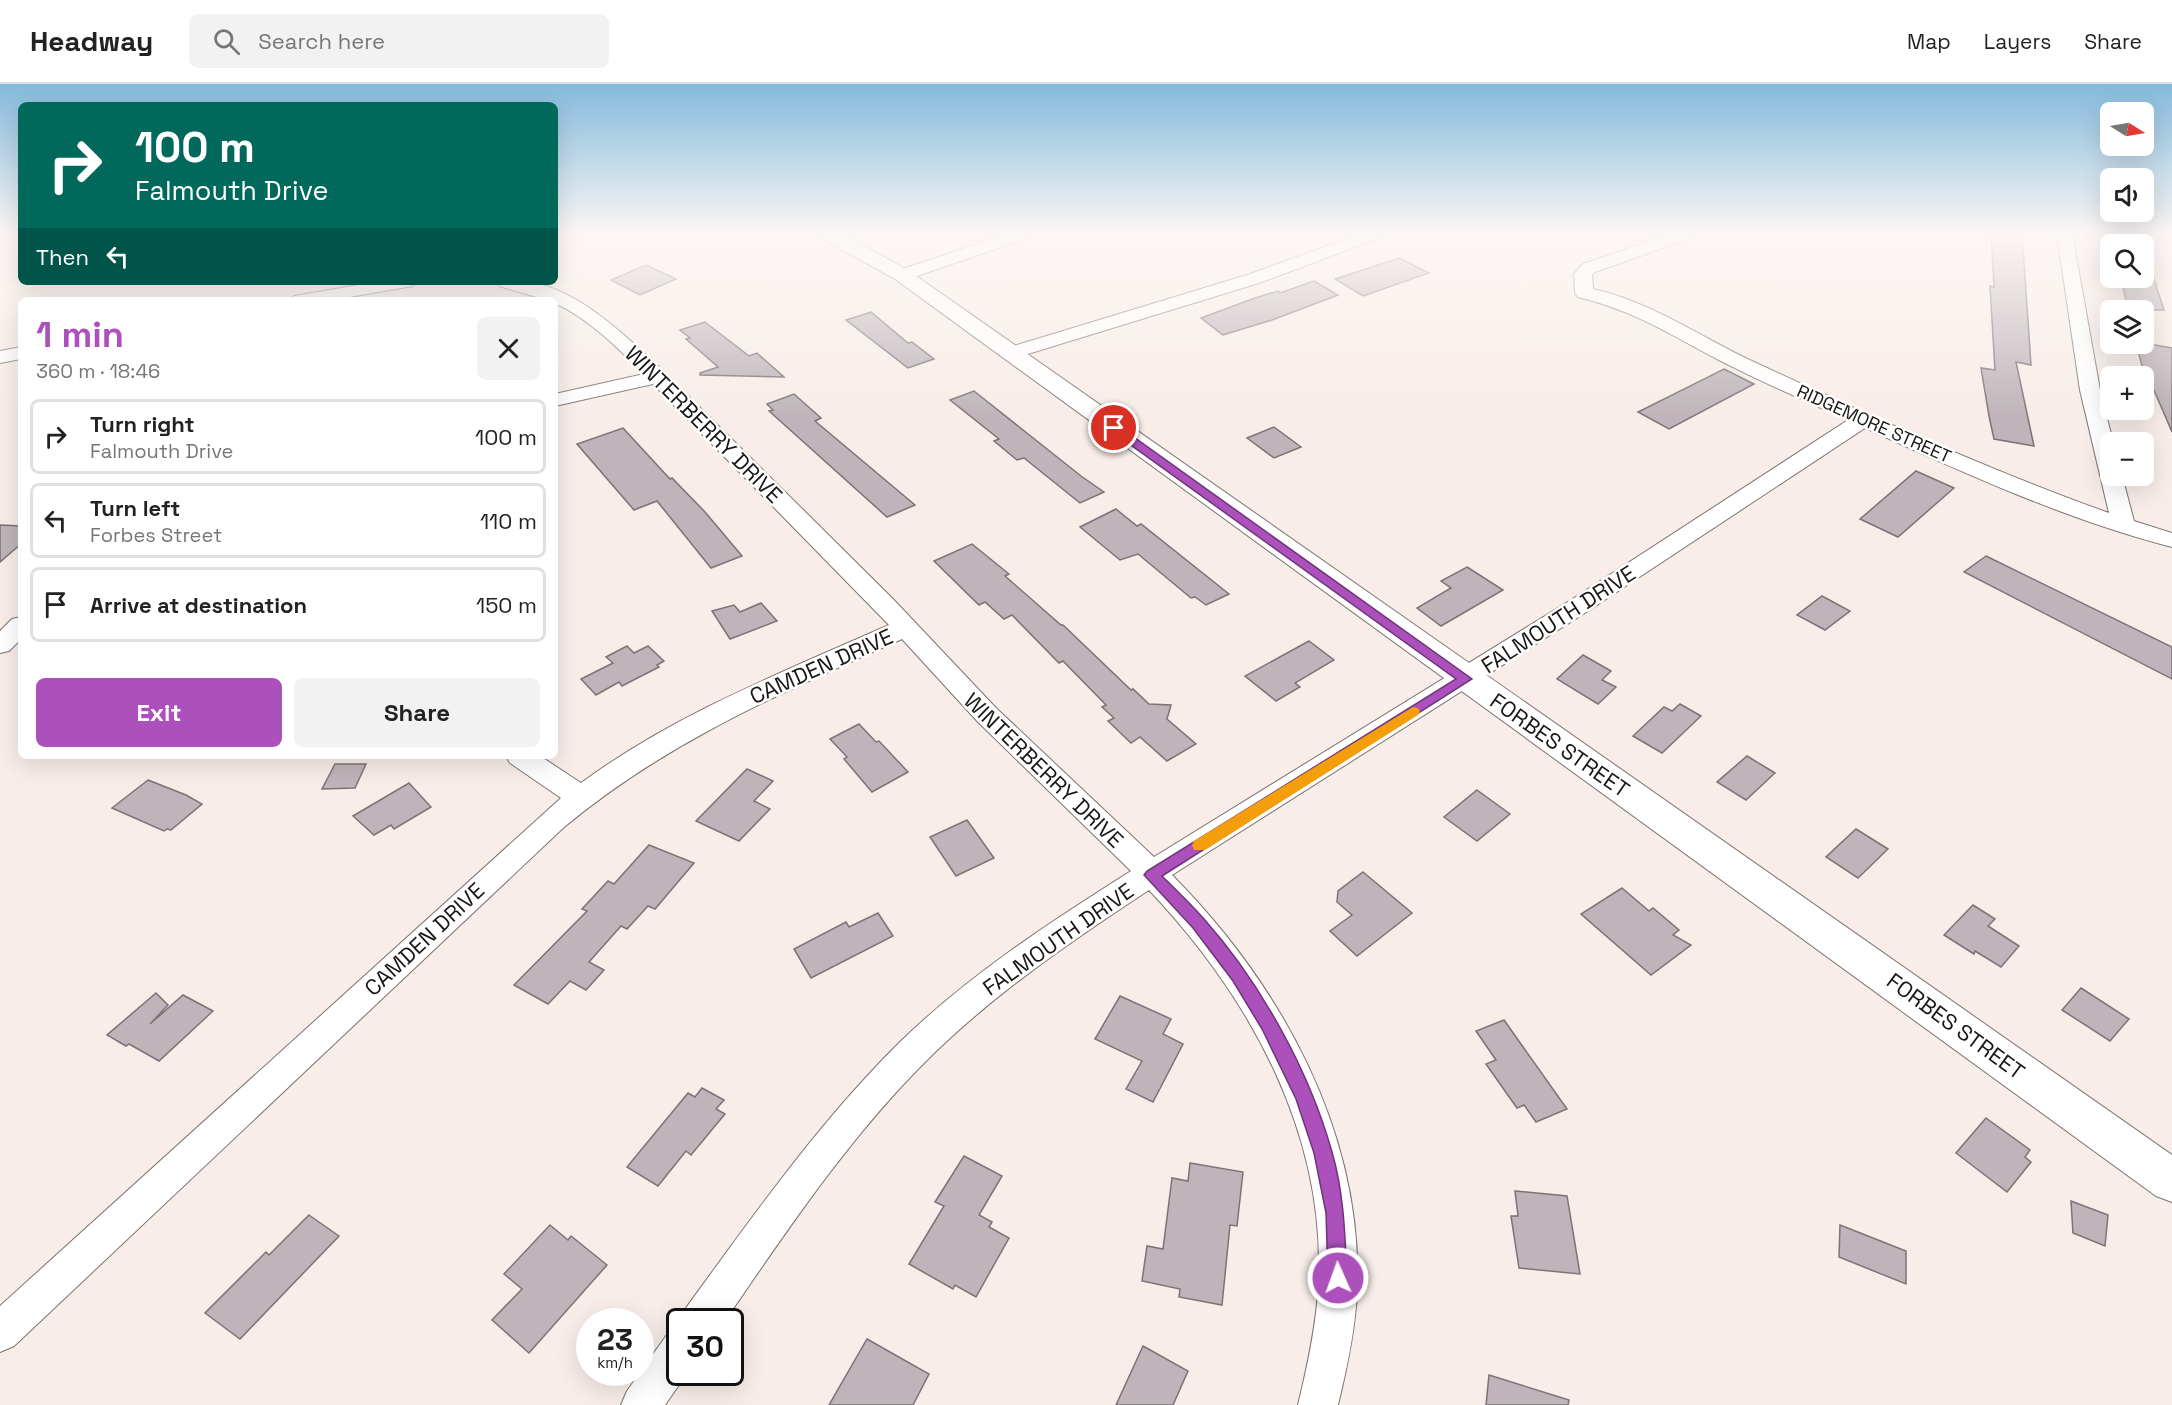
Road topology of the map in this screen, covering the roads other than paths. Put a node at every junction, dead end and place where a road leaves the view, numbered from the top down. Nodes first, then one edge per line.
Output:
1 (929, 295) edge
2 (1202, 295) edge
3 (1594, 295) edge
4 (2075, 295) edge
5 (558, 297) edge
6 (1011, 353) junction
7 (18, 354) edge
8 (0, 357) edge
9 (657, 377) junction
10 (558, 399) edge
11 (1864, 419) junction
12 (2100, 432) edge
13 (2114, 486) edge
14 (2124, 526) junction
15 (2172, 540) edge
16 (18, 628) edge
17 (904, 628) junction
18 (0, 645) edge
19 (1466, 679) junction
20 (525, 759) edge
21 (581, 796) junction
22 (1152, 875) junction
23 (2172, 1181) edge
24 (710, 1308) edge
25 (0, 1332) edge
26 (666, 1369) edge
27 (640, 1405) edge
28 (1318, 1405) edge

1 - 6 street, FORBES STREET
2 - 6 street
3 - 11 street, RIDGEMORE STREET
4 - 12 street
5 - 9 street, WINTERBERRY DRIVE
6 - 19 street, FORBES STREET
7 - 8 street
9 - 10 street
9 - 17 street, WINTERBERRY DRIVE
11 - 14 street, RIDGEMORE STREET
11 - 19 street, FALMOUTH DRIVE
13 - 14 street
14 - 15 street, RIDGEMORE STREET
16 - 18 street
17 - 21 street, CAMDEN DRIVE
17 - 22 street, WINTERBERRY DRIVE
19 - 22 street, FALMOUTH DRIVE
19 - 23 street, FORBES STREET
20 - 21 street
21 - 25 street, CAMDEN DRIVE
22 - 24 street, FALMOUTH DRIVE
22 - 28 street, WINTERBERRY DRIVE
26 - 27 street

